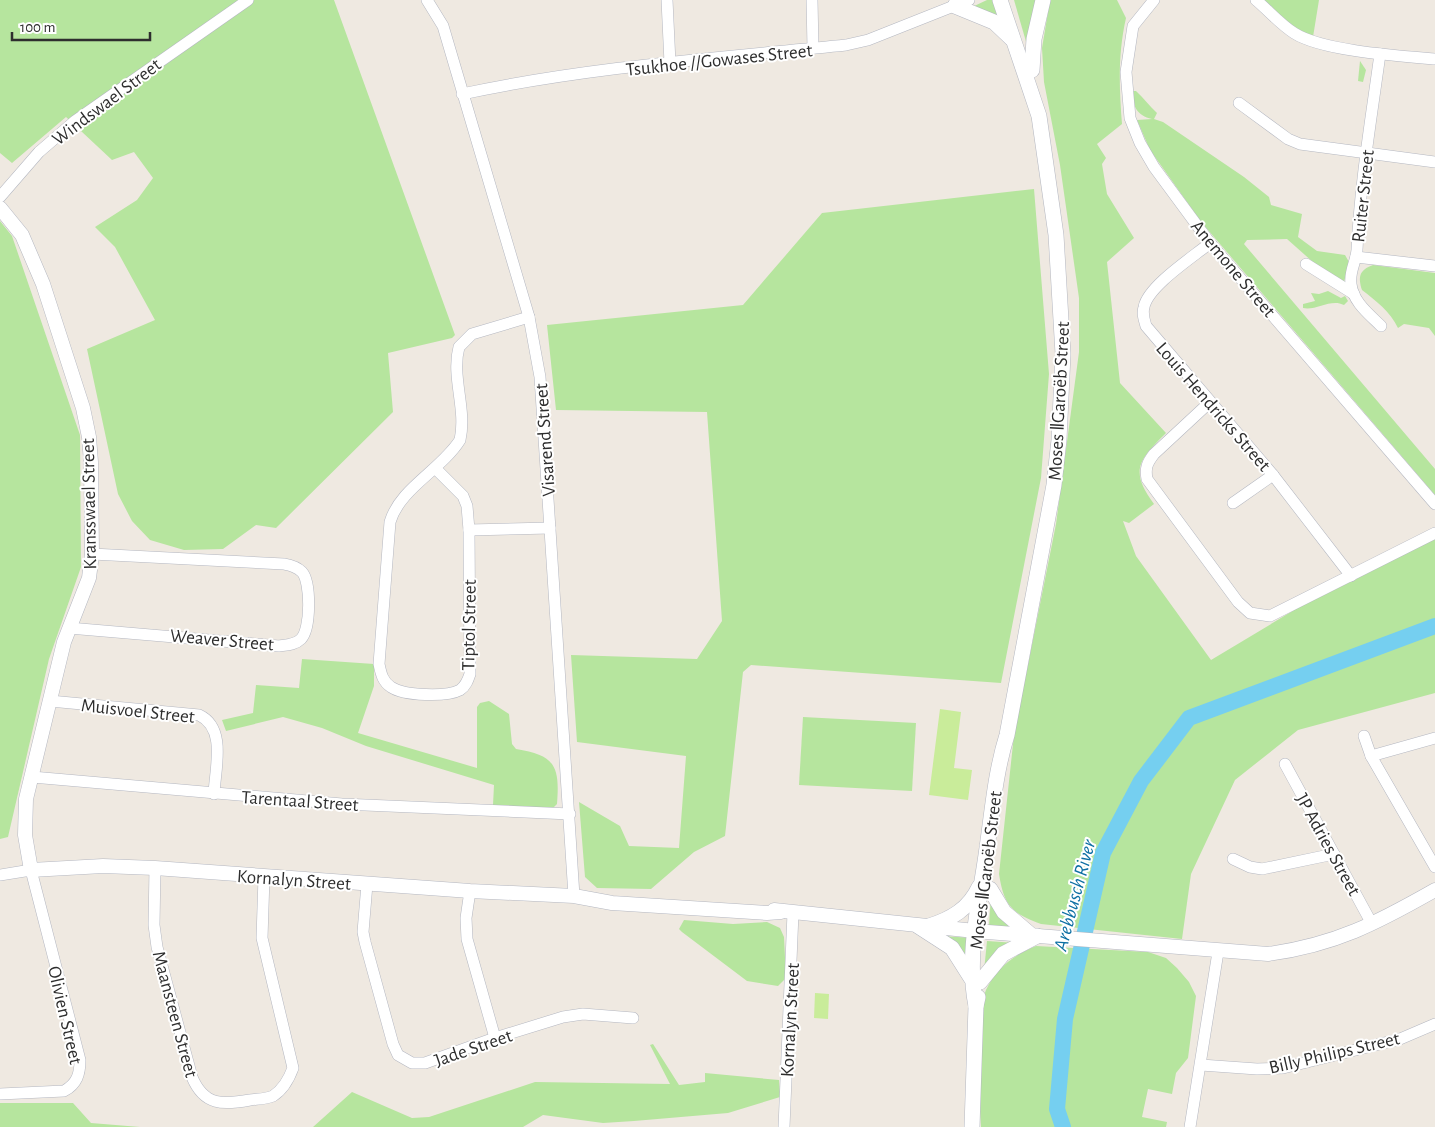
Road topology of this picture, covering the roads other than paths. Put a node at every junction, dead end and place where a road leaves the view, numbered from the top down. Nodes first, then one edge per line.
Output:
1 (248, 0) edge
2 (427, 0) edge
3 (667, 0) edge
4 (812, 0) edge
5 (1000, 0) edge
6 (1009, 0) edge
7 (1043, 0) edge
8 (1154, 0) edge
9 (1256, 0) edge
10 (961, 2) edge
11 (1015, 43) junction
12 (814, 48) junction
13 (1380, 54) junction
14 (1435, 59) edge
15 (670, 63) junction
16 (1032, 70) junction
17 (462, 94) junction
18 (1034, 95) junction
19 (1239, 104) dead end
20 (1366, 152) junction
21 (1435, 162) edge
22 (0, 197) edge
23 (0, 208) edge
24 (1210, 242) junction
25 (1356, 257) junction
26 (1306, 264) dead end
27 (1435, 266) edge
28 (1354, 294) junction
29 (529, 317) junction
30 (1382, 326) dead end
31 (1210, 402) junction
32 (435, 468) junction
33 (1274, 475) junction
34 (1233, 503) dead end
35 (1435, 504) edge
36 (550, 528) junction
37 (469, 530) junction
38 (1435, 533) edge
39 (92, 554) junction
40 (1351, 576) junction
41 (69, 628) junction
42 (50, 701) junction
43 (1364, 736) dead end
44 (1435, 738) edge
45 (1371, 756) junction
46 (1285, 764) dead end
47 (32, 777) junction
48 (214, 794) junction
49 (570, 814) junction
50 (1334, 854) junction
51 (1233, 859) dead end
52 (1435, 867) edge
53 (155, 868) junction
54 (31, 870) junction
55 (0, 875) edge
56 (264, 877) junction
57 (367, 884) junction
58 (986, 885) junction
59 (1435, 890) edge
60 (470, 891) junction
61 (581, 897) junction
62 (787, 912) junction
63 (1372, 924) junction
64 (924, 926) junction
65 (979, 931) junction
66 (1034, 936) junction
67 (1218, 952) junction
68 (976, 981) junction
69 (633, 1018) dead end
70 (1435, 1024) edge
71 (495, 1038) junction
72 (1201, 1065) junction
73 (0, 1094) edge
74 (784, 1127) edge
75 (972, 1127) edge
76 (1190, 1127) edge

1 - 22 street, Windswael Street
2 - 17 street, Visarend Street
3 - 15 street
4 - 12 street
5 - 11 main road, Moses ǁGaroëb Street
6 - 16 main road, Moses ǁGaroëb Street
7 - 16 main road
8 - 24 street, Anemone Street
9 - 13 street
10 - 11 main road
10 - 12 street, Tsukhoe //Gowases Street
11 - 18 main road, Moses ǁGaroëb Street
12 - 15 street, Tsukhoe //Gowases Street
13 - 14 street
13 - 20 street, Ruiter Street
15 - 17 street, Tsukhoe //Gowases Street
16 - 18 main road, Moses ǁGaroëb Street
17 - 29 street, Visarend Street
18 - 58 main road, Moses ǁGaroëb Street
19 - 20 street
20 - 21 street
20 - 25 street, Ruiter Street
23 - 39 street, Kransswael Street
24 - 31 street, Louis Hendricks Street
24 - 35 street, Anemone Street
25 - 27 street
25 - 28 street, Ruiter Street
26 - 28 street
28 - 30 street
29 - 32 street, Tiptol Street
29 - 36 street, Visarend Street
31 - 33 street, Louis Hendricks Street
31 - 40 street
32 - 37 street, Tiptol Street
32 - 37 street, Tiptol Street
33 - 34 street
33 - 40 street, Louis Hendricks Street
36 - 37 street
36 - 49 street, Visarend Street
38 - 40 street
39 - 41 street, Kransswael Street
39 - 41 street, Weaver Street
41 - 42 street, Kransswael Street
42 - 47 street, Kransswael Street
42 - 48 street, Muisvoel Street
43 - 45 street
44 - 45 street
45 - 52 street
46 - 50 street, JP Adries Street
47 - 48 street, Tarentaal Street
47 - 54 street, Kransswael Street
48 - 49 street, Tarentaal Street
49 - 61 street, Visarend Street
50 - 51 street
50 - 63 street, JP Adries Street
53 - 54 street, Kornalyn Street
53 - 56 street, Kornalyn Street
53 - 56 street, Maansteen Street
54 - 55 street, Kornalyn Street
54 - 73 street, Olivien Street
56 - 57 street, Kornalyn Street
57 - 60 street, Kornalyn Street
57 - 71 street, Jade Street
58 - 64 main road
58 - 65 main road, Moses ǁGaroëb Street
58 - 66 main road
59 - 63 street, Kornalyn Street
60 - 61 street, Kornalyn Street
60 - 71 street
61 - 62 street, Kornalyn Street
62 - 64 street, Kornalyn Street
62 - 74 street, Kornalyn Street
63 - 67 street, Kornalyn Street
64 - 65 street, Kornalyn Street
64 - 68 main road
65 - 66 street, Kornalyn Street
65 - 68 main road, Moses ǁGaroëb Street
66 - 67 street, Kornalyn Street
66 - 68 main road
67 - 72 street
68 - 75 main road, Moses ǁGaroëb Street
69 - 71 street, Jade Street
70 - 72 street, Billy Philips Street
72 - 76 street

